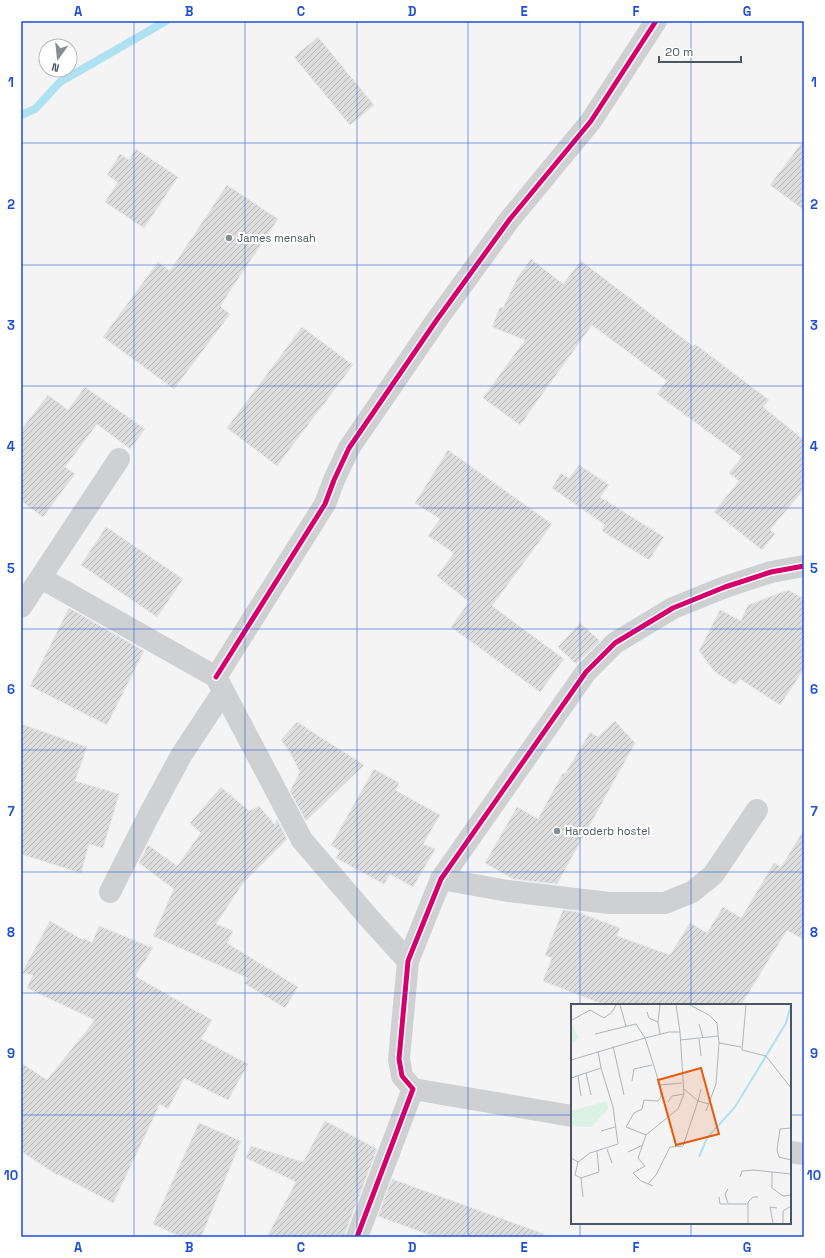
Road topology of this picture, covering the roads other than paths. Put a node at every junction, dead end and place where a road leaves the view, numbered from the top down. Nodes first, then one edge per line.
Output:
1 (656, 21) edge
2 (119, 459) dead end
3 (804, 566) edge
4 (41, 578) junction
5 (21, 607) edge
6 (219, 684) junction
7 (757, 810) dead end
8 (441, 879) junction
9 (110, 892) dead end
10 (408, 961) junction
11 (413, 1089) junction
12 (571, 1116) edge
13 (791, 1152) edge
14 (804, 1154) edge
15 (357, 1237) edge

1 - 6 street
2 - 4 street
3 - 8 street
4 - 5 street
4 - 6 street
6 - 9 street
6 - 10 street
7 - 8 street
8 - 10 street
10 - 11 street
11 - 12 street
11 - 15 street
13 - 14 street

